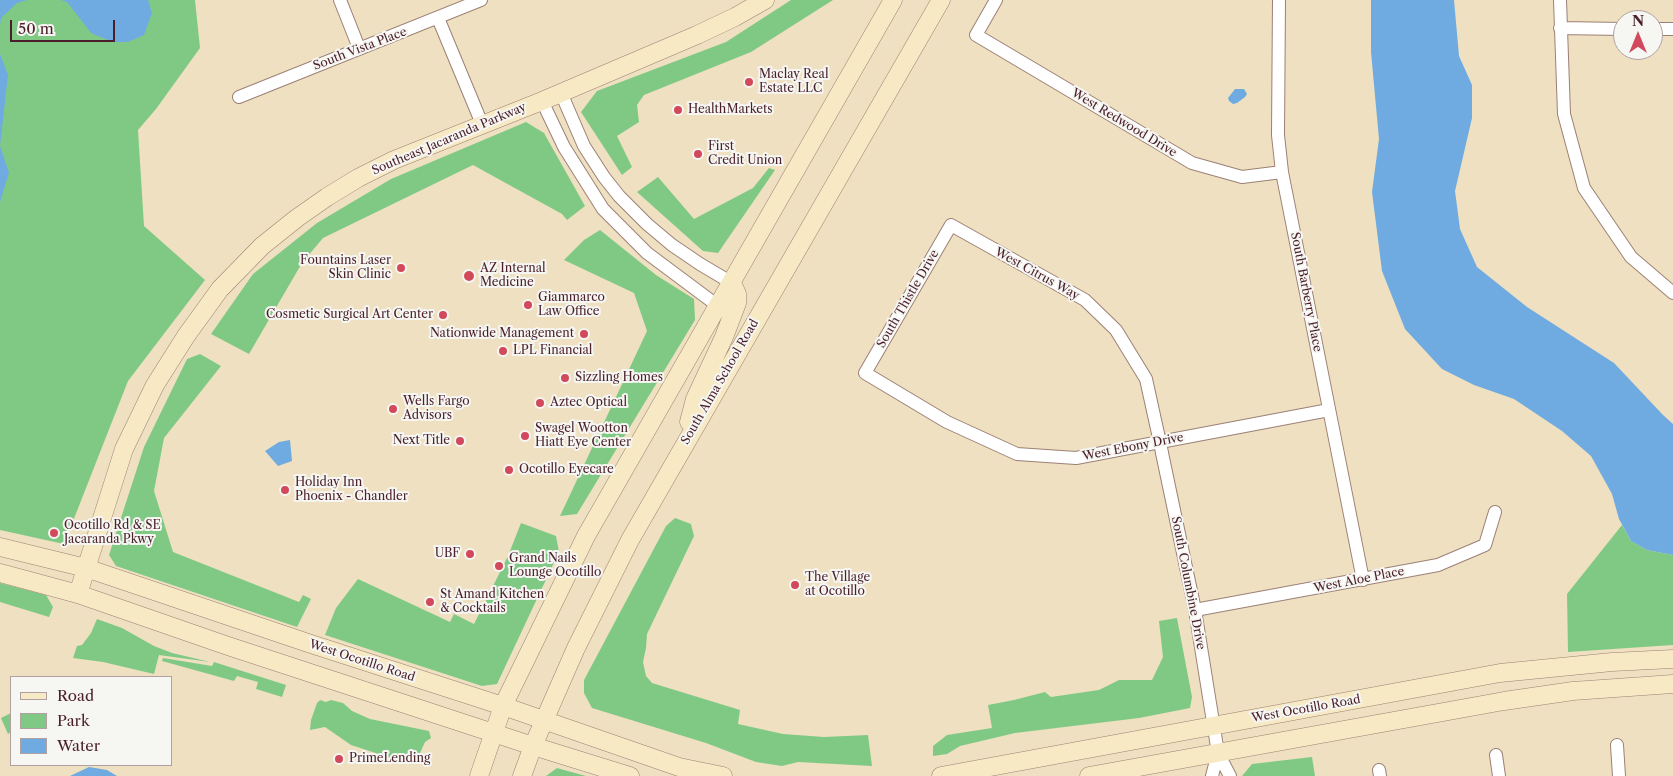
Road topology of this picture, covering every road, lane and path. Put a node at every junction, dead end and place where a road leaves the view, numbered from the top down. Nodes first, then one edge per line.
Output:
1 (340, 0) edge
2 (481, 0) edge
3 (765, 0) edge
4 (893, 0) edge
5 (941, 0) edge
6 (996, 0) edge
7 (1280, 0) edge
8 (1560, 0) edge
9 (438, 18) junction
10 (1560, 28) junction
11 (1613, 29) edge
12 (359, 48) junction
13 (561, 93) junction
14 (239, 97) dead end
15 (542, 101) junction
16 (482, 124) junction
17 (1282, 172) junction
18 (950, 225) joint
19 (732, 283) junction
20 (1673, 293) edge
21 (718, 306) junction
22 (865, 373) joint
23 (1329, 410) junction
24 (1160, 442) junction
25 (682, 447) junction
26 (1495, 512) dead end
27 (0, 547) edge
28 (86, 568) junction
29 (0, 572) edge
30 (1363, 580) junction
31 (78, 594) junction
32 (1195, 610) junction
33 (1673, 659) edge
34 (1673, 684) edge
35 (503, 706) junction
36 (544, 721) junction
37 (1214, 726) junction
38 (494, 732) junction
39 (1617, 745) dead end
40 (533, 746) junction
41 (1218, 753) junction
42 (1496, 755) dead end
43 (479, 776) edge
44 (522, 776) edge
45 (630, 776) edge
46 (723, 776) edge
47 (941, 776) edge
48 (1088, 776) edge
49 (1212, 776) edge
50 (1230, 776) edge
51 (1499, 776) edge
52 (1619, 776) edge

1 - 12 street
2 - 9 street, South Vista Place
3 - 13 main road, Southeast Jacaranda Parkway
4 - 19 main road
5 - 25 main road, South Alma School Road
6 - 17 street, West Redwood Drive
7 - 17 street, South Barberry Place
8 - 10 street
9 - 12 street, South Vista Place
9 - 16 street
10 - 11 street
10 - 20 street
12 - 14 street, South Vista Place
13 - 15 main road, Southeast Jacaranda Parkway
13 - 19 street
15 - 16 main road, Southeast Jacaranda Parkway
15 - 21 street
16 - 28 main road, Southeast Jacaranda Parkway
17 - 23 street, South Barberry Place
18 - 22 street, South Thistle Drive
18 - 24 street, West Citrus Way
19 - 21 main road
19 - 25 main road
21 - 35 main road
22 - 24 street, West Ebony Drive
23 - 24 street, West Ebony Drive
23 - 30 street, South Barberry Place
24 - 32 street, South Columbine Drive
25 - 36 main road, South Alma School Road
26 - 30 street, West Aloe Place
27 - 28 main road, West Ocotillo Road
28 - 31 main road, Southeast Jacaranda Parkway
28 - 35 main road, West Ocotillo Road
29 - 31 main road
30 - 32 street, West Aloe Place
31 - 38 main road
32 - 37 street, South Columbine Drive
33 - 37 main road, West Ocotillo Road
34 - 41 main road
35 - 36 main road, West Ocotillo Road
35 - 38 main road
36 - 40 main road, South Alma School Road
36 - 46 main road, West Ocotillo Road
37 - 41 street, South Columbine Drive
37 - 47 main road, West Ocotillo Road
38 - 40 main road
38 - 43 main road
39 - 52 street
40 - 44 main road, South Alma School Road
40 - 45 main road
41 - 48 main road
41 - 49 street
41 - 50 street
42 - 51 street

